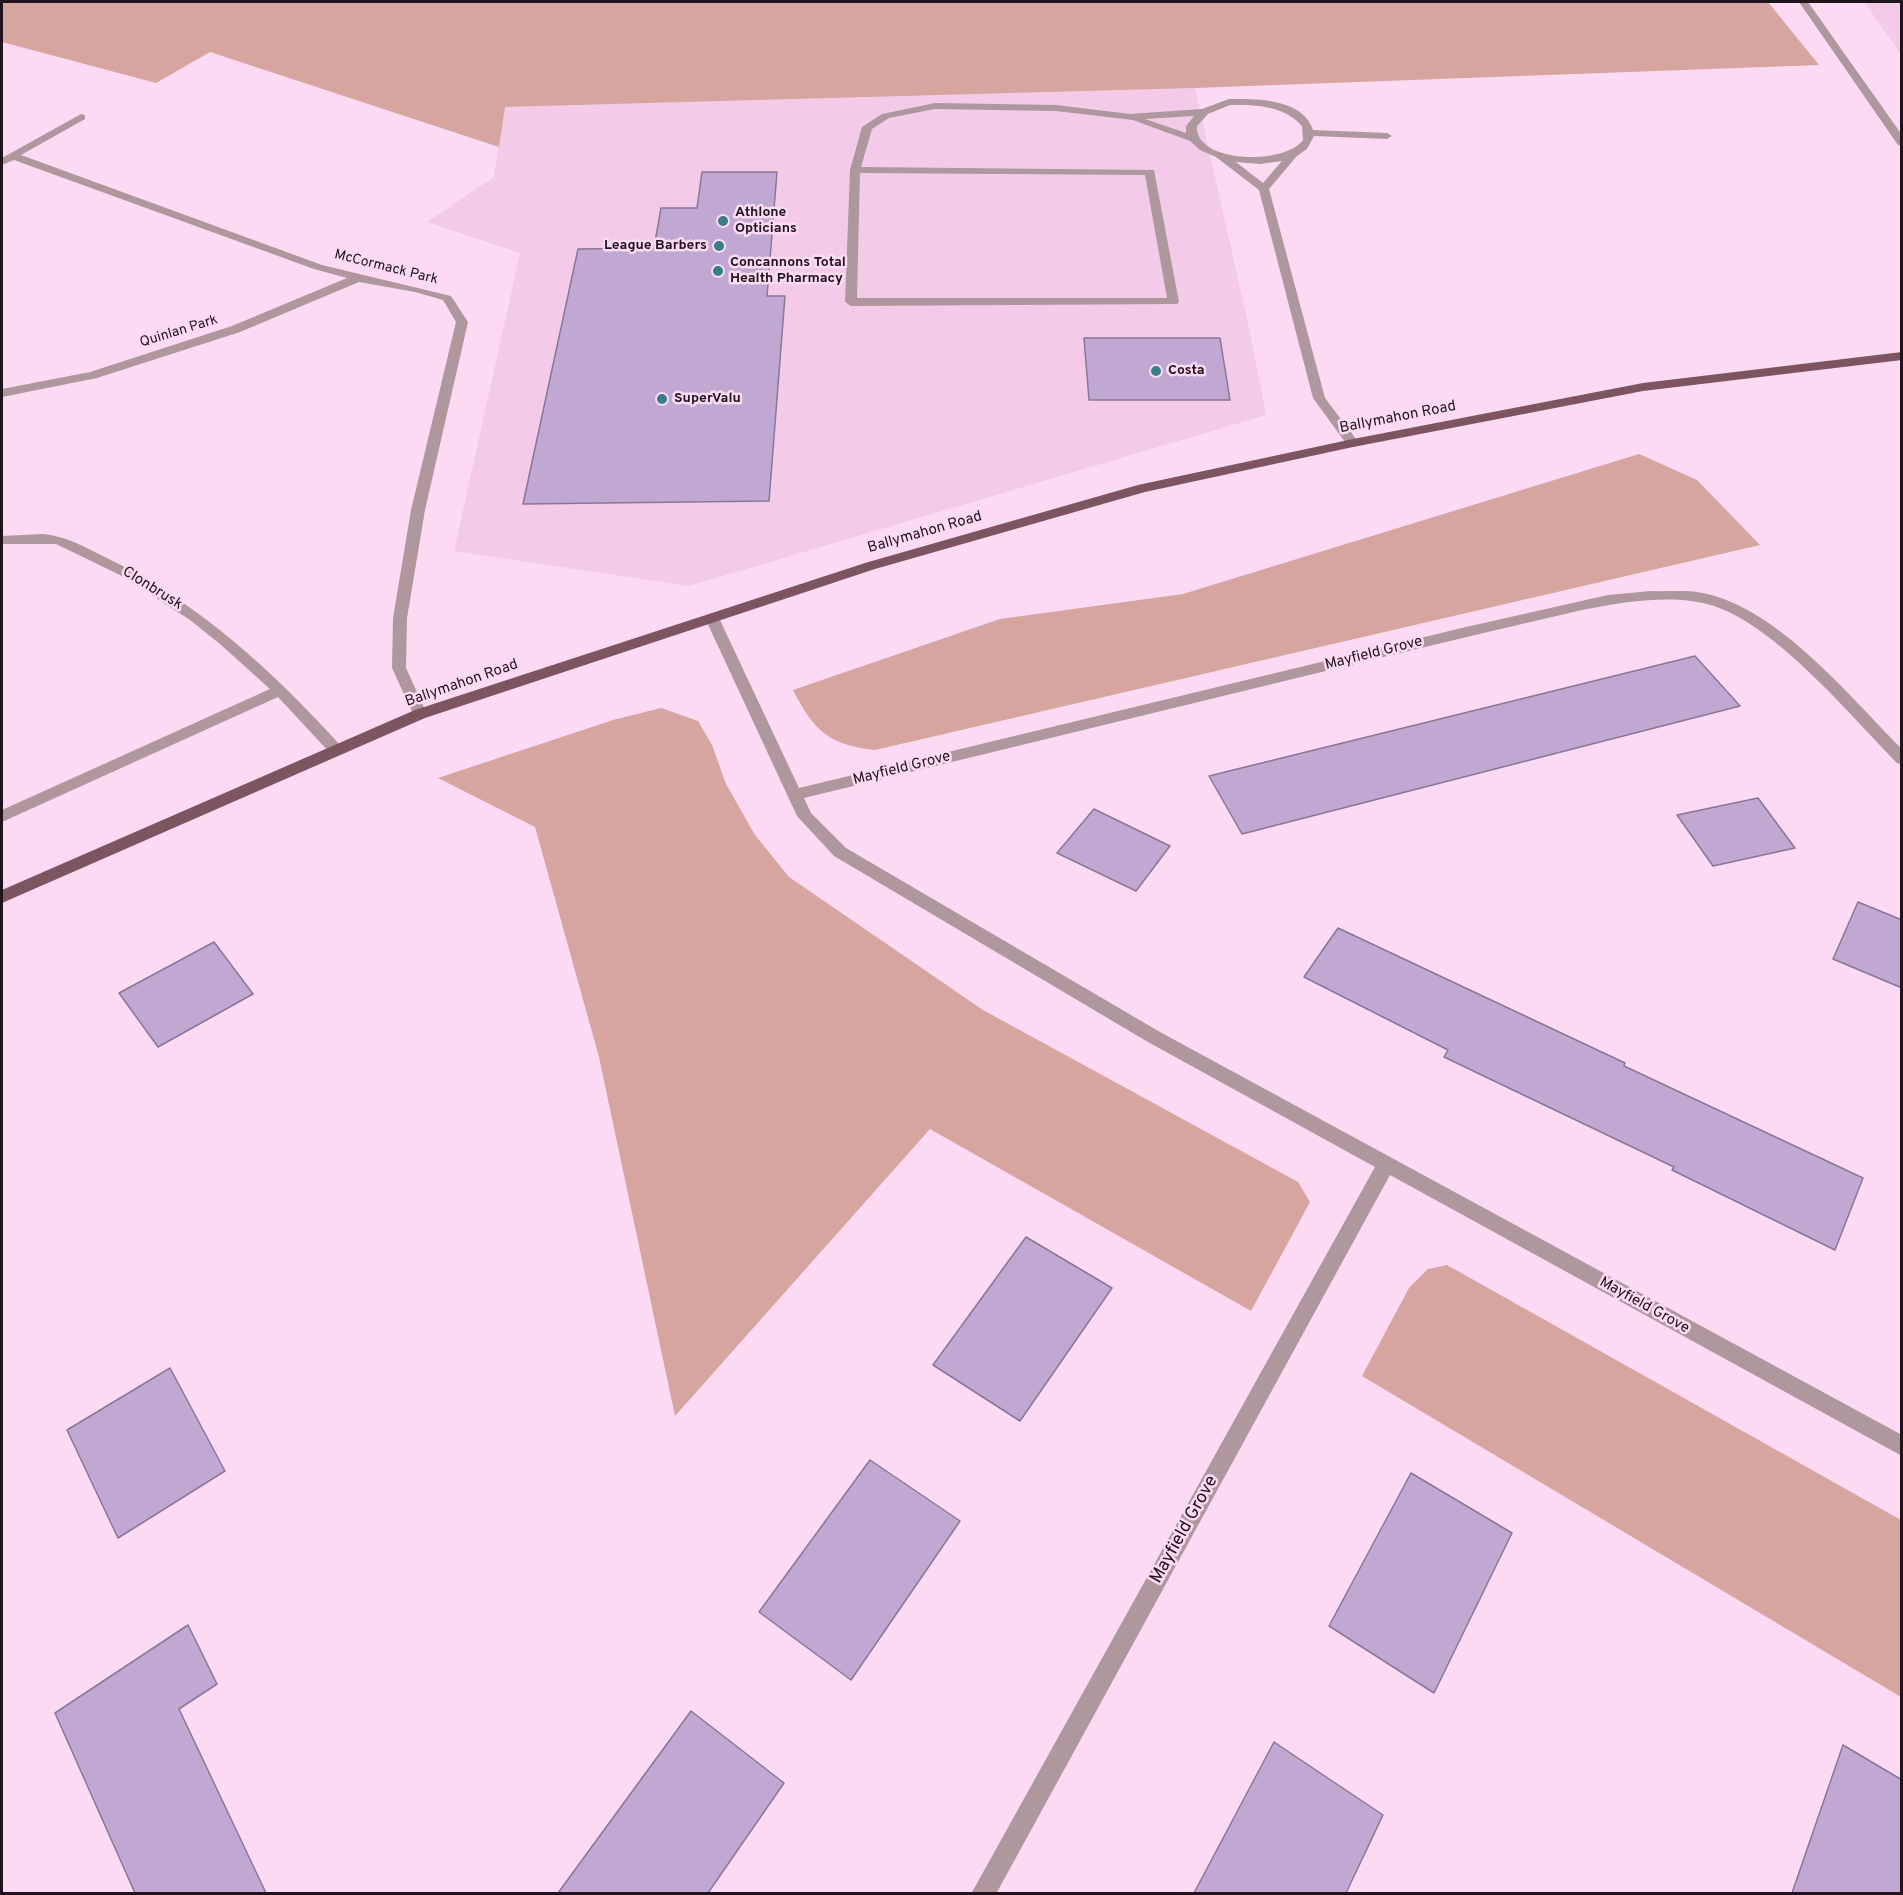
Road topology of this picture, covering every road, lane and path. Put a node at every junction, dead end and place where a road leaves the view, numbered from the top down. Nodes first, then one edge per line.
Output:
1 (1804, 2) edge
2 (1200, 112) junction
3 (81, 117) dead end
4 (1130, 117) junction
5 (1310, 133) junction
6 (1387, 136) dead end
7 (1194, 139) junction
8 (1902, 143) edge
9 (1218, 154) junction
10 (1293, 154) junction
11 (13, 156) junction
12 (2, 162) edge
13 (855, 170) junction
14 (1264, 189) junction
15 (358, 278) junction
16 (1902, 356) edge
17 (2, 393) edge
18 (1353, 443) junction
19 (2, 540) edge
20 (712, 618) junction
21 (279, 690) junction
22 (420, 714) junction
23 (336, 750) junction
24 (1902, 759) edge
25 (797, 794) junction
26 (2, 816) edge
27 (2, 897) edge
28 (1386, 1165) junction
29 (1902, 1446) edge
30 (983, 1893) edge

1 - 8 street
2 - 4 street
2 - 5 street
2 - 7 street
3 - 11 street
4 - 7 street
4 - 13 street
5 - 6 street
5 - 10 street
7 - 9 street
9 - 10 street
9 - 14 street
10 - 14 street
11 - 12 street
11 - 15 street, McCormack Park
13 - 13 street
14 - 18 street
15 - 17 street, Quinlan Park
15 - 22 street, McCormack Park
16 - 18 main road, Ballymahon Road
18 - 20 main road, Ballymahon Road
19 - 21 street, Clonbrusk
20 - 22 main road, Ballymahon Road
20 - 25 street, Mayfield Grove
21 - 23 street, Clonbrusk
21 - 26 street
22 - 23 main road, Ballymahon Road
23 - 27 main road, Ballymahon Road
24 - 25 street, Mayfield Grove
25 - 28 street, Mayfield Grove
28 - 29 street, Mayfield Grove
28 - 30 street, Mayfield Grove

